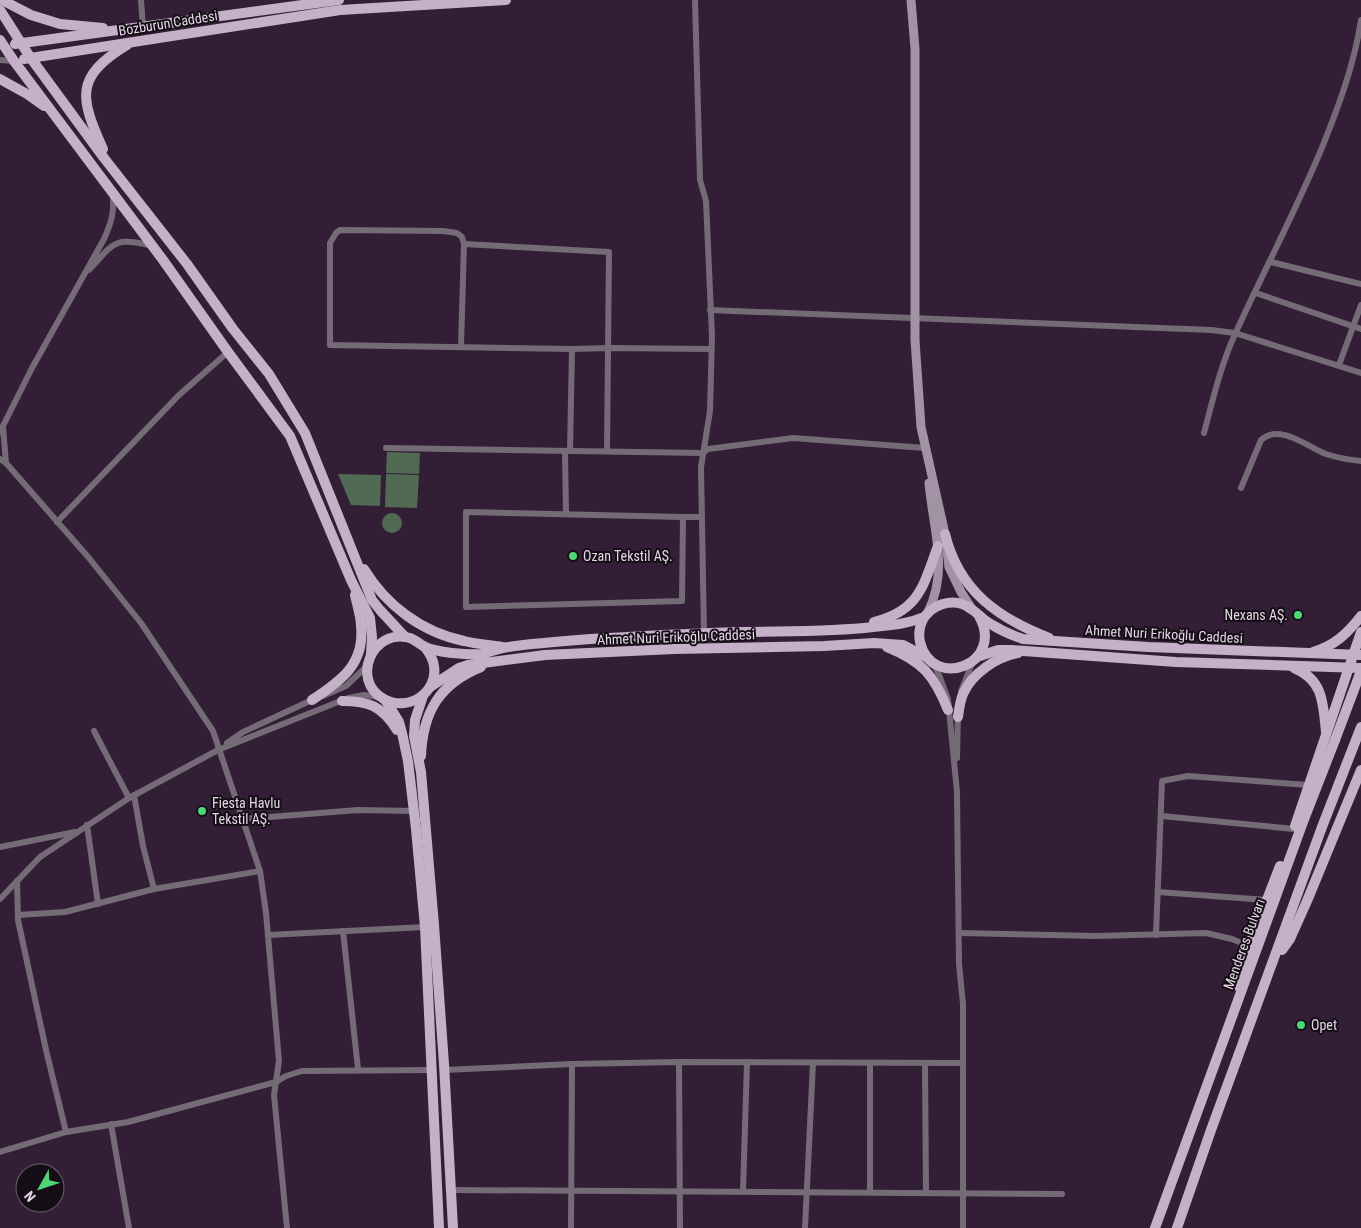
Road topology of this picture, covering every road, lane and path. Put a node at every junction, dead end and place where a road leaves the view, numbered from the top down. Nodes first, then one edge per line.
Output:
1 (2, 0) edge
2 (141, 0) edge
3 (339, 0) edge
4 (506, 0) edge
5 (695, 0) edge
6 (911, 0) edge
7 (326, 4) edge
8 (0, 10) edge
9 (1361, 20) edge
10 (143, 28) junction
11 (124, 30) junction
12 (132, 42) junction
13 (21, 43) junction
14 (2, 45) edge
15 (30, 58) junction
16 (0, 60) edge
17 (14, 61) junction
18 (0, 78) edge
19 (52, 112) junction
20 (111, 166) junction
21 (113, 194) junction
22 (464, 244) junction
23 (152, 246) junction
24 (1270, 262) junction
25 (84, 276) junction
26 (1361, 284) edge
27 (1256, 294) junction
28 (1361, 305) edge
29 (710, 310) junction
30 (915, 318) junction
31 (1353, 326) junction
32 (1361, 329) edge
33 (1236, 333) junction
34 (461, 347) junction
35 (609, 348) junction
36 (572, 349) junction
37 (711, 349) junction
38 (228, 352) junction
39 (1339, 365) junction
40 (1361, 373) edge
41 (1, 429) edge
42 (1204, 433) dead end
43 (386, 448) dead end
44 (925, 448) junction
45 (568, 451) junction
46 (607, 451) junction
47 (703, 453) junction
48 (3, 461) edge
49 (1361, 461) edge
50 (1241, 488) dead end
51 (566, 513) junction
52 (683, 517) junction
53 (702, 517) junction
54 (57, 522) junction
55 (946, 534) junction
56 (938, 546) junction
57 (354, 552) junction
58 (351, 580) junction
59 (975, 612) junction
60 (926, 615) junction
61 (1361, 616) edge
62 (844, 631) junction
63 (1361, 632) edge
64 (704, 633) junction
65 (405, 637) junction
66 (1059, 642) junction
67 (874, 643) junction
68 (424, 646) junction
69 (505, 648) junction
70 (1033, 651) junction
71 (1308, 653) junction
72 (371, 654) junction
73 (1357, 655) edge
74 (975, 659) junction
75 (929, 660) junction
76 (492, 662) junction
77 (367, 666) junction
78 (1288, 666) junction
79 (1349, 668) junction
80 (1361, 670) edge
81 (1361, 680) edge
82 (430, 687) junction
83 (1340, 693) junction
84 (423, 696) junction
85 (383, 699) junction
86 (312, 700) junction
87 (342, 701) junction
88 (948, 710) junction
89 (958, 717) junction
90 (1361, 727) edge
91 (94, 731) dead end
92 (1331, 738) junction
93 (404, 744) junction
94 (218, 750) junction
95 (1361, 770) edge
96 (420, 772) junction
97 (955, 772) junction
98 (1308, 785) junction
99 (131, 796) junction
100 (414, 811) junction
101 (1162, 816) junction
102 (243, 818) junction
103 (87, 825) junction
104 (1294, 829) junction
105 (79, 831) junction
106 (0, 847) edge
107 (260, 871) junction
108 (17, 881) junction
109 (154, 889) junction
110 (1158, 892) junction
111 (0, 899) edge
112 (1267, 900) junction
113 (98, 904) junction
114 (18, 915) junction
115 (425, 927) junction
116 (344, 931) junction
117 (959, 933) junction
118 (268, 935) junction
119 (1156, 935) junction
120 (1253, 948) junction
121 (1274, 960) junction
122 (679, 1062) junction
123 (747, 1062) junction
124 (812, 1063) junction
125 (870, 1063) junction
126 (925, 1063) junction
127 (963, 1063) junction
128 (572, 1064) junction
129 (358, 1069) junction
130 (432, 1070) junction
131 (444, 1070) junction
132 (276, 1082) junction
133 (110, 1124) junction
134 (66, 1132) junction
135 (0, 1152) edge
136 (451, 1190) junction
137 (571, 1191) junction
138 (680, 1191) junction
139 (743, 1191) junction
140 (807, 1192) junction
141 (870, 1192) junction
142 (926, 1192) junction
143 (963, 1192) junction
144 (1062, 1194) dead end
145 (129, 1228) edge
146 (287, 1228) edge
147 (439, 1228) edge
148 (452, 1228) edge
149 (571, 1228) edge
150 (680, 1228) edge
151 (805, 1228) edge
152 (963, 1228) edge
153 (1155, 1228) edge
154 (1177, 1228) edge

1 - 11 main road
2 - 10 street
3 - 7 main road, Bozburun Caddesi
4 - 7 main road, Bozburun Caddesi
5 - 29 street
6 - 30 street
7 - 10 main road, Bozburun Caddesi
7 - 12 main road, Bozburun Caddesi
8 - 13 main road
9 - 24 street
10 - 11 main road, Bozburun Caddesi
11 - 13 main road, Bozburun Caddesi
12 - 15 main road, Bozburun Caddesi
12 - 20 main road
13 - 14 main road, Bozburun Caddesi
13 - 15 main road
14 - 17 main road
15 - 17 main road, Bozburun Caddesi
15 - 20 main road
16 - 17 street
17 - 19 main road
18 - 19 main road
19 - 21 main road
20 - 57 main road
21 - 23 main road
21 - 25 street
22 - 34 street
22 - 34 street
22 - 35 street
23 - 25 street
23 - 38 main road
24 - 26 street
24 - 27 street
25 - 41 street
27 - 31 street
27 - 33 street
28 - 31 street
29 - 30 street
29 - 37 street
30 - 33 street
30 - 44 street
31 - 32 street
31 - 39 street
33 - 39 street
33 - 42 street
34 - 36 street
35 - 36 street
35 - 37 street
35 - 46 street
36 - 45 street
37 - 47 street
38 - 54 street
38 - 58 main road
39 - 40 street
41 - 48 street
43 - 45 street
44 - 47 street
44 - 55 street
44 - 56 street
45 - 46 street
45 - 51 street
46 - 47 street
47 - 53 street
48 - 54 street
49 - 50 street
51 - 52 street
51 - 52 street
52 - 53 street
53 - 64 street
54 - 94 street
55 - 59 street
55 - 66 main road
56 - 60 street
56 - 62 main road
57 - 65 main road
57 - 69 main road
58 - 72 main road
58 - 86 main road
59 - 60 main road
59 - 66 main road, Ahmet Nuri Erikoğlu Caddesi
59 - 74 main road
60 - 62 main road, Ahmet Nuri Erikoğlu Caddesi
60 - 75 main road
61 - 71 main road
62 - 64 main road, Ahmet Nuri Erikoğlu Caddesi
63 - 73 main road
64 - 69 main road, Ahmet Nuri Erikoğlu Caddesi
65 - 68 main road
65 - 72 main road
66 - 71 main road, Ahmet Nuri Erikoğlu Caddesi
67 - 75 main road, Ahmet Nuri Erikoğlu Caddesi
67 - 76 main road, Ahmet Nuri Erikoğlu Caddesi
67 - 88 main road
68 - 69 main road, Ahmet Nuri Erikoğlu Caddesi
68 - 82 main road
70 - 74 main road, Ahmet Nuri Erikoğlu Caddesi
70 - 78 main road, Ahmet Nuri Erikoğlu Caddesi
70 - 89 main road
71 - 73 main road, Ahmet Nuri Erikoğlu Caddesi
72 - 77 main road
73 - 79 main road
74 - 75 main road
74 - 89 street
75 - 88 street
76 - 82 main road, Ahmet Nuri Erikoğlu Caddesi
76 - 96 main road
77 - 85 main road
77 - 86 street
78 - 79 main road, Ahmet Nuri Erikoğlu Caddesi
78 - 92 main road
79 - 80 main road, Ahmet Nuri Erikoğlu Caddesi
79 - 83 main road
80 - 92 main road, Menderes Bulvarı, bridge
81 - 83 main road
82 - 84 main road
83 - 92 main road
84 - 85 main road
84 - 96 main road
85 - 87 street
85 - 93 main road
86 - 94 street
87 - 93 main road
87 - 94 street
88 - 97 street
89 - 97 street
90 - 121 main road
91 - 99 street
92 - 98 main road
92 - 120 main road, Menderes Bulvarı
93 - 100 main road
94 - 99 street
94 - 102 street
95 - 121 main road
96 - 131 main road
97 - 117 street
98 - 101 street
98 - 104 main road
99 - 103 street
99 - 109 street
100 - 102 street
100 - 115 main road
101 - 104 street
101 - 110 street
102 - 107 street
103 - 105 street
103 - 113 street
104 - 112 main road
105 - 106 street
105 - 108 street
107 - 109 street
107 - 118 street
108 - 111 street
108 - 114 street
109 - 113 street
110 - 112 street
110 - 119 street
112 - 120 main road
113 - 114 street
114 - 134 street
115 - 116 street
115 - 130 main road
116 - 118 street
116 - 129 street
117 - 119 street
117 - 127 street
118 - 132 street
119 - 120 street
120 - 153 main road
121 - 154 main road
122 - 123 street
122 - 128 street
122 - 138 street
123 - 124 street
123 - 139 street
124 - 125 street
124 - 140 street
125 - 126 street
125 - 141 street
126 - 127 street
126 - 142 street
127 - 143 street
128 - 131 street
128 - 137 street
129 - 130 street
129 - 132 street
130 - 147 main road
131 - 136 main road
132 - 133 street
132 - 146 street
133 - 134 street
133 - 145 street
134 - 135 street
136 - 137 street
136 - 148 main road
137 - 138 street
137 - 149 street
138 - 139 street
138 - 150 street
139 - 140 street
140 - 141 street
140 - 151 street
141 - 142 street
142 - 143 street
143 - 144 street
143 - 152 street

